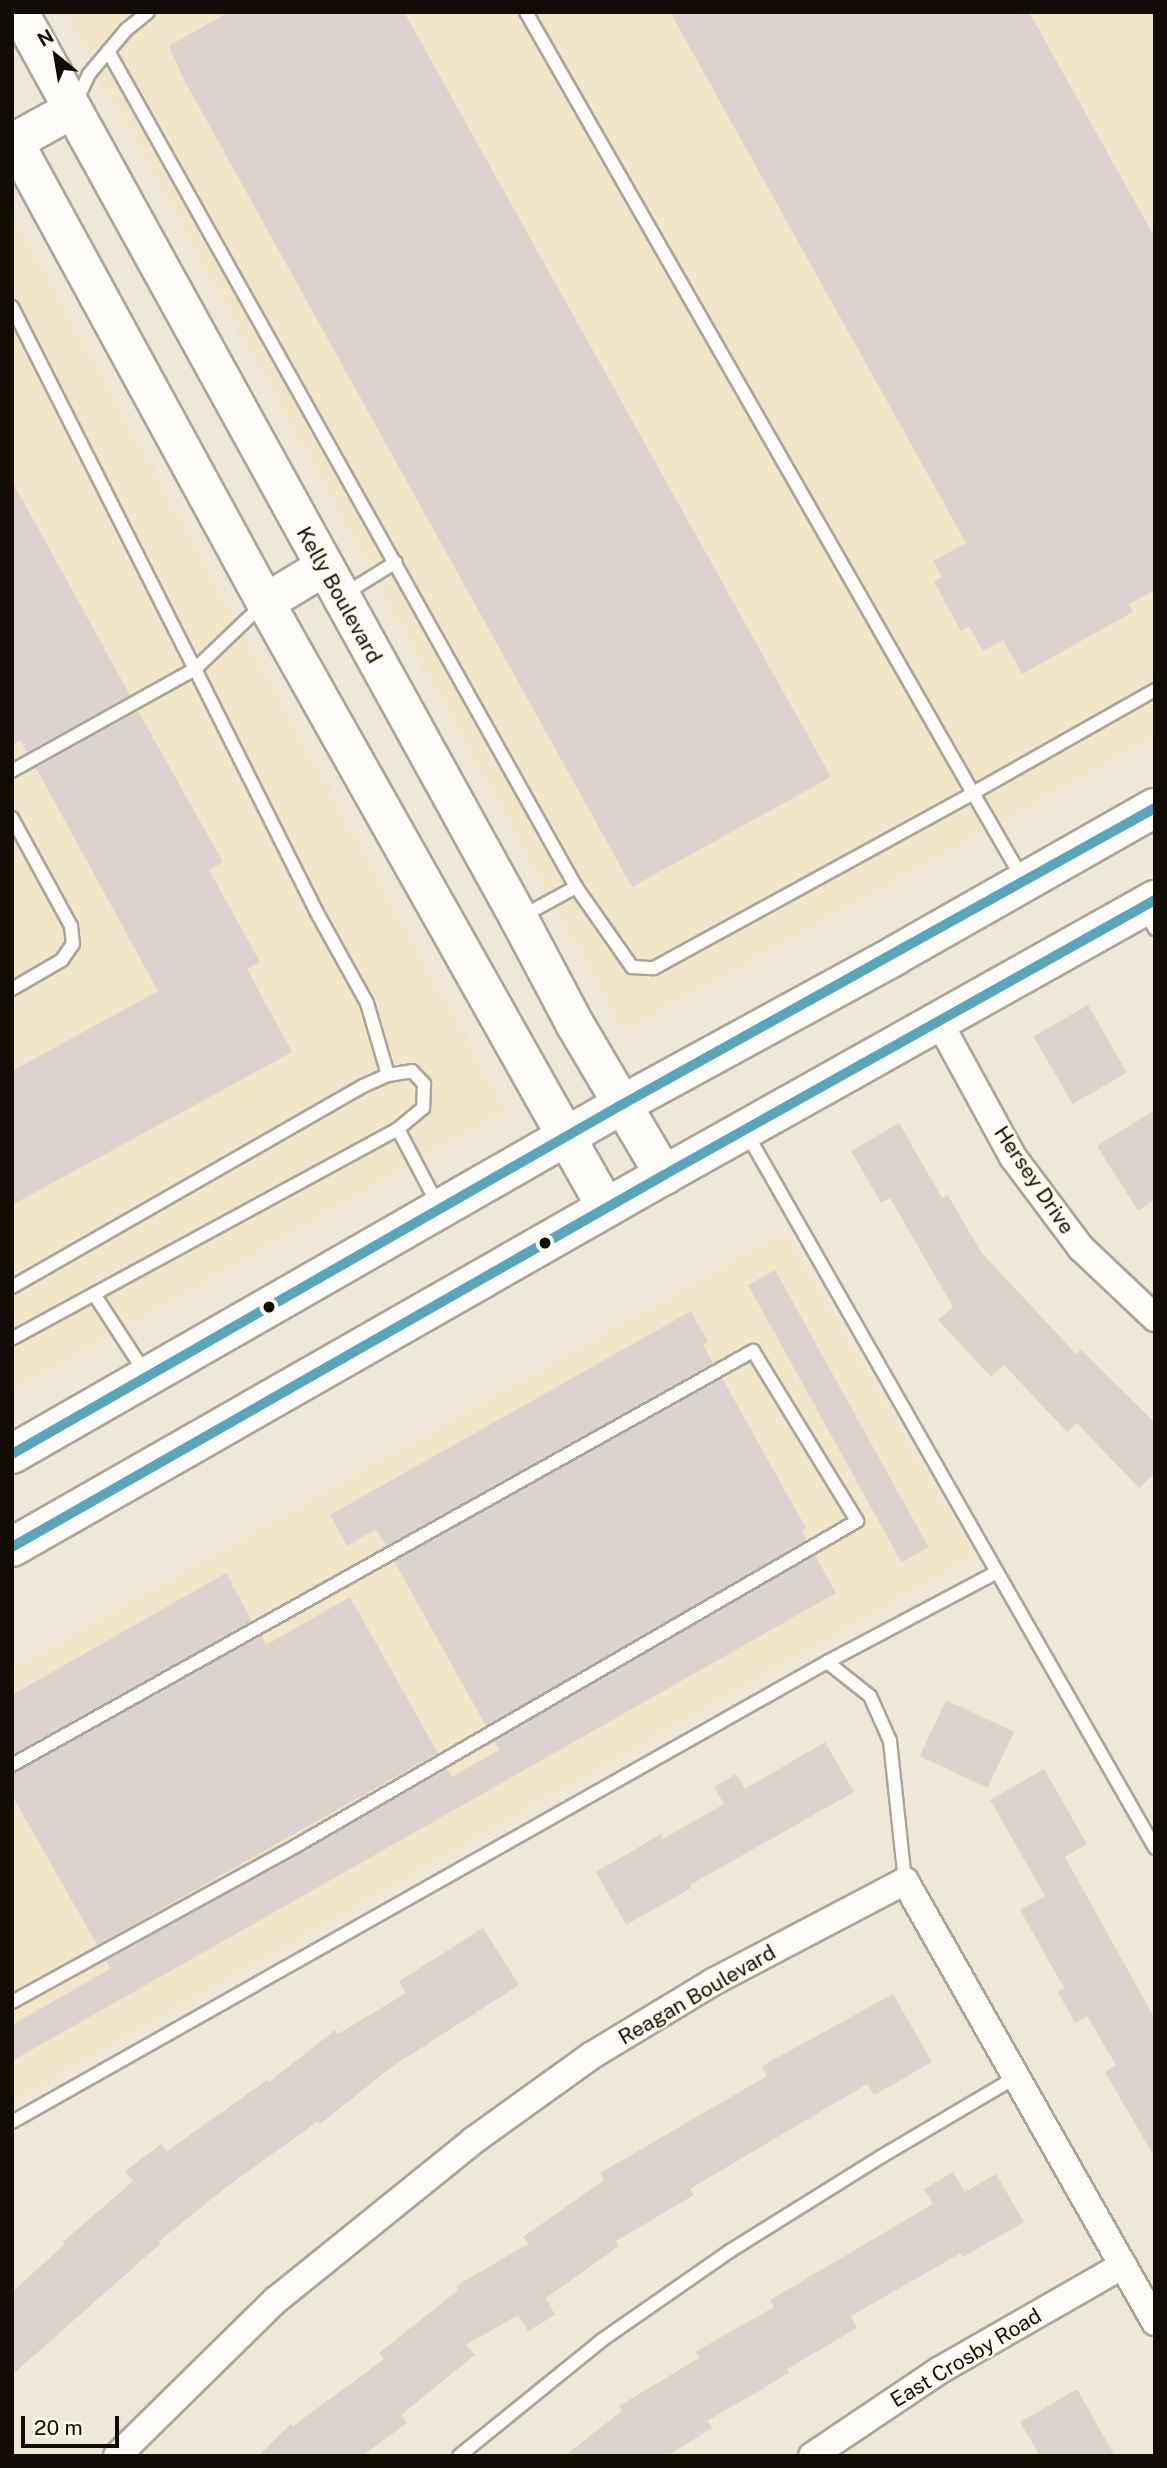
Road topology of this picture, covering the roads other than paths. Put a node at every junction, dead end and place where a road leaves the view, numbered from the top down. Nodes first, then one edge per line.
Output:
1 (19, 12) edge
2 (148, 12) edge
3 (526, 12) edge
4 (108, 51) junction
5 (72, 109) junction
6 (13, 139) edge
7 (12, 307) edge
8 (396, 562) junction
9 (332, 582) junction
10 (265, 602) junction
11 (195, 669) junction
12 (1155, 690) edge
13 (12, 771) edge
14 (973, 793) junction
15 (1155, 808) edge
16 (12, 818) edge
17 (1025, 882) junction
18 (576, 887) junction
19 (1151, 912) edge
20 (519, 919) junction
21 (12, 989) edge
22 (939, 1022) junction
23 (388, 1075) junction
24 (623, 1104) junction
25 (398, 1129) junction
26 (744, 1130) junction
27 (565, 1138) junction
28 (664, 1175) junction
29 (606, 1208) junction
30 (440, 1210) junction
31 (12, 1287) edge
32 (94, 1294) junction
33 (1155, 1318) edge
34 (12, 1339) edge
35 (148, 1377) junction
36 (12, 1454) edge
37 (12, 1547) edge
38 (997, 1572) junction
39 (827, 1662) junction
40 (12, 1765) edge
41 (1155, 1848) edge
42 (905, 1881) junction
43 (12, 2002) edge
44 (1016, 2077) junction
45 (12, 2122) edge
46 (1123, 2265) junction
47 (1155, 2322) edge
48 (117, 2456) edge
49 (459, 2456) edge
50 (811, 2456) edge

1 - 5 street, Kelly Boulevard
2 - 4 lane
3 - 14 lane
4 - 5 lane
4 - 8 lane
5 - 6 street
5 - 9 street, Kelly Boulevard
6 - 10 street
7 - 11 lane
8 - 9 lane
8 - 18 lane
9 - 10 street
9 - 20 street, Kelly Boulevard
10 - 11 lane
10 - 27 street
11 - 13 lane
11 - 23 lane
12 - 14 lane
14 - 17 lane
14 - 18 lane
15 - 17 main road
16 - 21 lane
17 - 24 main road
18 - 20 lane
19 - 22 main road
20 - 24 street, Kelly Boulevard
22 - 26 main road
22 - 33 street, Hersey Drive
23 - 25 lane
23 - 31 lane
24 - 27 main road
24 - 28 street, Kelly Boulevard
25 - 30 lane
25 - 32 lane
26 - 28 main road
26 - 38 lane
27 - 29 street
27 - 30 main road
28 - 29 main road
29 - 37 main road
30 - 35 main road
32 - 34 lane
32 - 35 lane
35 - 36 main road
38 - 39 lane
38 - 41 lane
39 - 42 lane
39 - 45 lane
40 - 43 lane
42 - 44 street
42 - 48 street, Reagan Boulevard
44 - 46 street
44 - 49 lane
46 - 47 street
46 - 50 street, East Crosby Road

